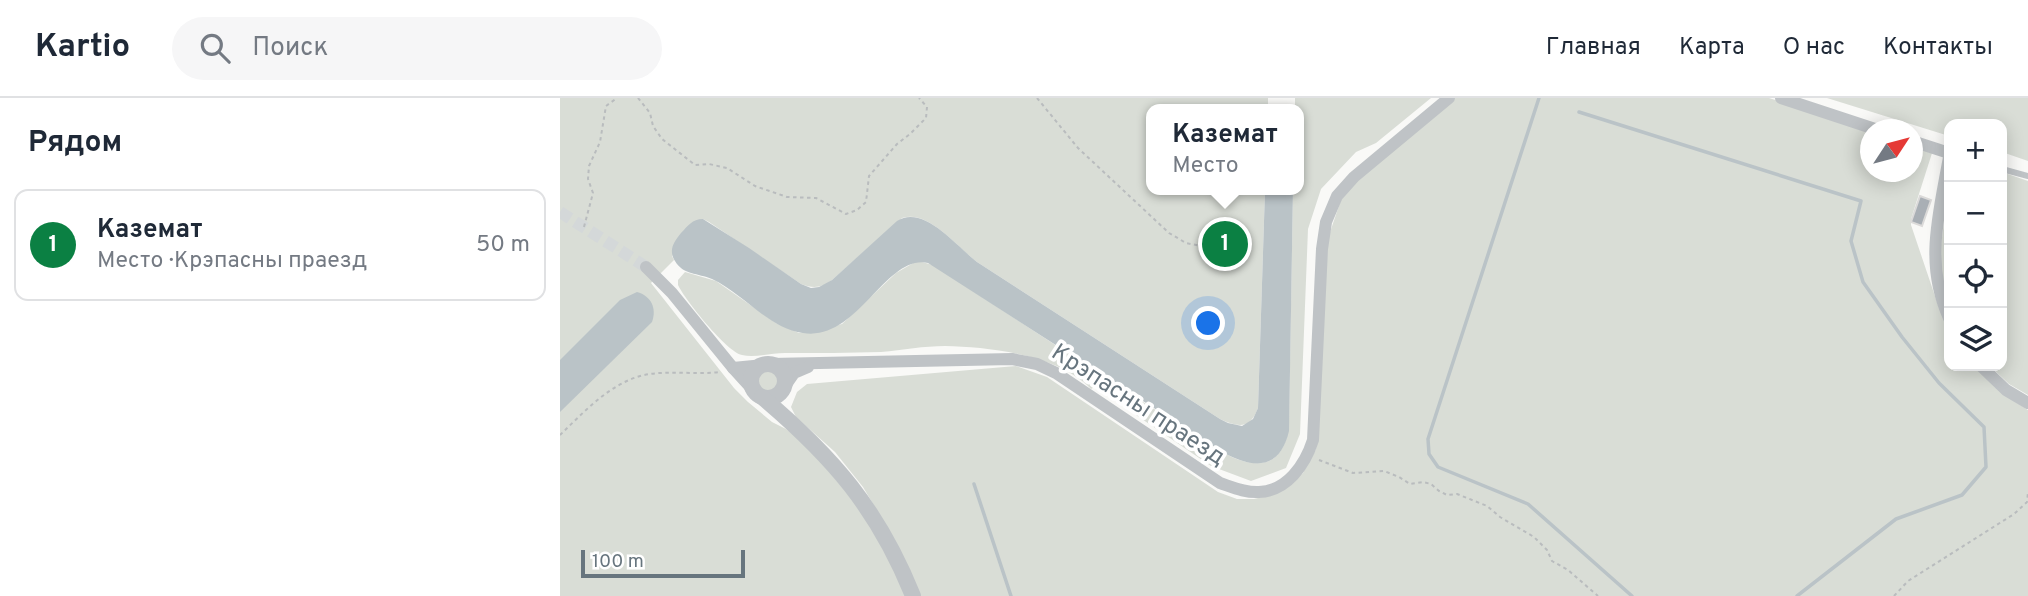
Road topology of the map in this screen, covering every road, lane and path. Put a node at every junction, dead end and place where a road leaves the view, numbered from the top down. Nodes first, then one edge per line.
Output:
1 (617, 98) edge
2 (638, 98) edge
3 (919, 98) edge
4 (1037, 98) edge
5 (1449, 98) edge
6 (1781, 98) edge
7 (1860, 124) edge
8 (1923, 145) edge
9 (1944, 153) edge
10 (2007, 170) edge
11 (2028, 176) edge
12 (1945, 182) edge
13 (584, 228) dead end
14 (1216, 249) dead end
15 (646, 267) tunnel mouth
16 (1946, 308) edge
17 (819, 363) junction
18 (767, 364) junction
19 (733, 368) junction
20 (1986, 371) edge
21 (785, 386) junction
22 (758, 394) junction
23 (2028, 403) edge
24 (793, 424) junction
25 (560, 435) edge
26 (1308, 456) junction
27 (2028, 492) edge
28 (913, 596) edge
29 (1598, 596) edge
30 (1894, 596) edge

1 - 13 path
2 - 3 path
4 - 14 path
5 - 26 street
6 - 7 street
8 - 9 street
10 - 11 lane
12 - 16 street
15 - 19 street
17 - 18 street, Крэпасны праезд
17 - 21 street
17 - 26 street, Крэпасны праезд
18 - 19 street, Крэпасны праезд
18 - 21 street
18 - 22 street
19 - 22 street
19 - 25 path
20 - 23 street
21 - 22 street
21 - 24 street
22 - 24 street
24 - 28 street
26 - 29 path
27 - 30 path

